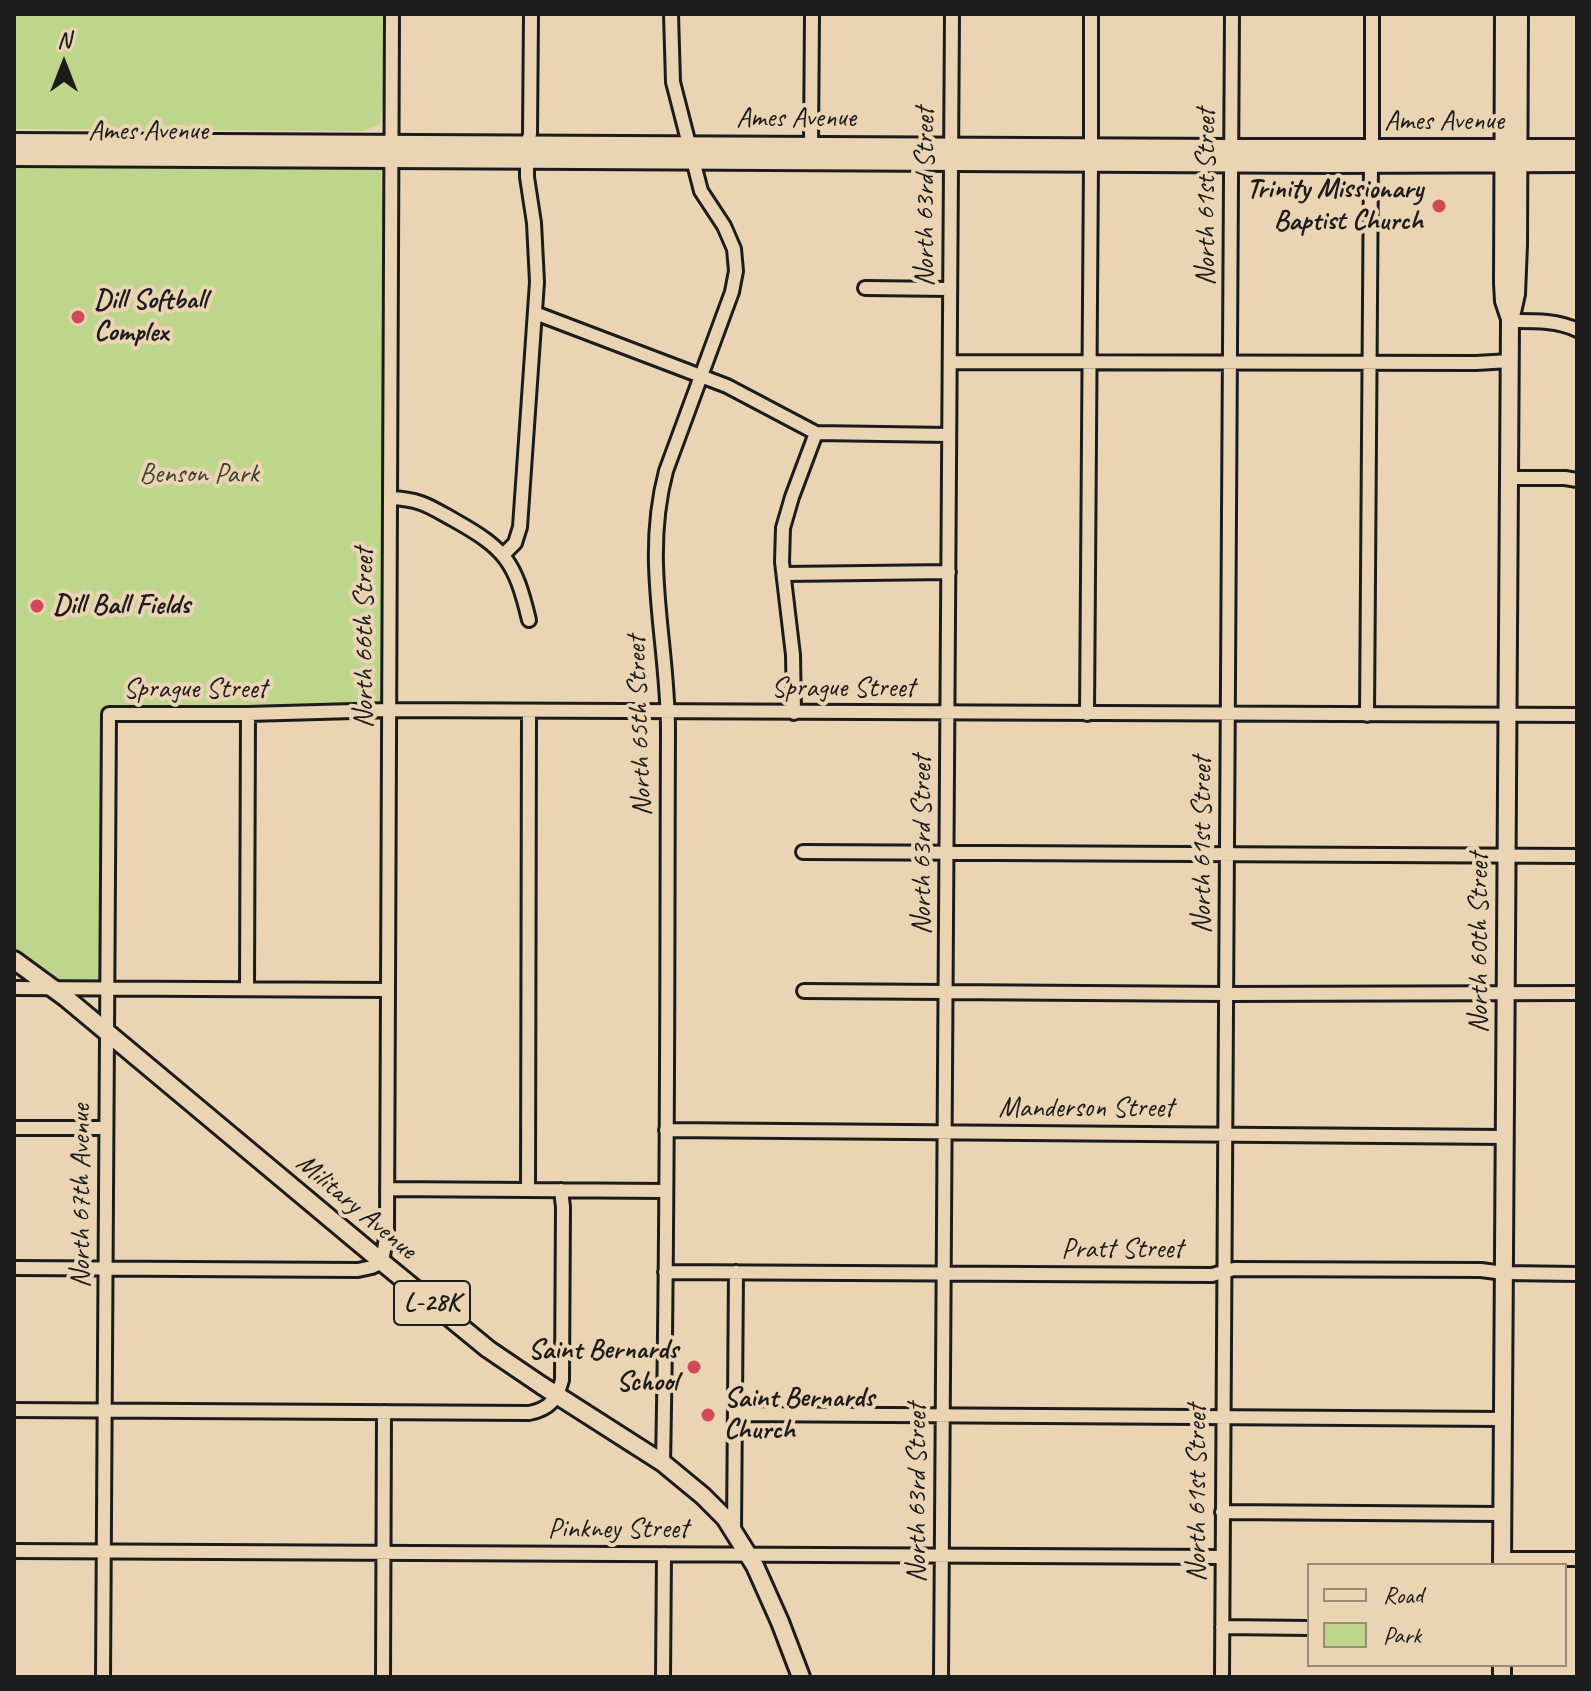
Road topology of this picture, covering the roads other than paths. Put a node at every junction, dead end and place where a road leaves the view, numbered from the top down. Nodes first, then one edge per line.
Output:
1 (392, 14) edge
2 (531, 14) edge
3 (671, 14) edge
4 (812, 14) edge
5 (952, 14) edge
6 (1091, 14) edge
7 (1232, 14) edge
8 (1372, 14) edge
9 (1504, 14) edge
10 (1519, 14) edge
11 (14, 142) edge
12 (811, 145) junction
13 (1577, 148) edge
14 (391, 152) junction
15 (527, 152) junction
16 (692, 152) junction
17 (951, 154) junction
18 (1091, 155) junction
19 (1231, 156) junction
20 (1371, 156) junction
21 (1511, 156) junction
22 (14, 157) edge
23 (1577, 163) edge
24 (865, 288) dead end
25 (950, 289) junction
26 (535, 313) junction
27 (1510, 321) junction
28 (1577, 330) edge
29 (1510, 361) junction
30 (950, 362) junction
31 (1089, 362) junction
32 (1230, 363) junction
33 (1370, 363) junction
34 (701, 376) junction
35 (816, 433) junction
36 (949, 435) junction
37 (1509, 478) junction
38 (1577, 480) edge
39 (390, 498) junction
40 (503, 555) junction
41 (949, 572) junction
42 (784, 574) junction
43 (529, 620) dead end
44 (389, 710) junction
45 (529, 712) junction
46 (667, 712) junction
47 (794, 713) junction
48 (948, 713) junction
49 (109, 714) joint
50 (248, 714) junction
51 (1087, 714) junction
52 (1228, 714) junction
53 (1367, 715) junction
54 (1577, 715) edge
55 (1508, 716) junction
56 (803, 852) dead end
57 (947, 853) junction
58 (1227, 854) junction
59 (1507, 856) junction
60 (1577, 856) edge
61 (14, 960) edge
62 (51, 987) junction
63 (14, 988) edge
64 (107, 988) junction
65 (247, 989) junction
66 (388, 990) junction
67 (804, 991) dead end
68 (947, 992) junction
69 (1577, 993) edge
70 (1226, 994) junction
71 (1506, 994) junction
72 (108, 1033) junction
73 (14, 1128) edge
74 (106, 1128) junction
75 (666, 1130) junction
76 (946, 1132) junction
77 (1225, 1134) junction
78 (1505, 1137) junction
79 (387, 1189) junction
80 (528, 1190) junction
81 (561, 1190) junction
82 (666, 1191) junction
83 (382, 1262) junction
84 (14, 1268) edge
85 (106, 1268) junction
86 (665, 1272) junction
87 (736, 1272) junction
88 (1224, 1272) junction
89 (944, 1273) junction
90 (1504, 1273) junction
91 (1577, 1274) edge
92 (558, 1396) junction
93 (14, 1410) edge
94 (105, 1410) junction
95 (384, 1412) junction
96 (735, 1414) junction
97 (943, 1415) junction
98 (1223, 1417) junction
99 (1503, 1419) junction
100 (663, 1463) junction
101 (1222, 1512) junction
102 (1503, 1514) junction
103 (734, 1532) junction
104 (14, 1551) edge
105 (104, 1551) junction
106 (384, 1552) junction
107 (664, 1554) junction
108 (748, 1554) junction
109 (942, 1555) junction
110 (1222, 1557) junction
111 (1577, 1559) edge
112 (1502, 1562) edge
113 (1222, 1627) junction
114 (1307, 1628) edge
115 (103, 1677) edge
116 (383, 1677) edge
117 (663, 1677) edge
118 (801, 1677) edge
119 (941, 1677) edge
120 (1222, 1677) edge

1 - 14 street, North 66th Street
2 - 15 street
3 - 16 street, North 65th Street
4 - 12 street
5 - 17 street, North 63rd Street
6 - 18 street
7 - 19 street, North 61st Street
8 - 20 street
9 - 21 main road, North 60th Street
10 - 21 main road, North 60th Street
11 - 14 main road, Ames Avenue
12 - 16 main road, Ames Avenue
12 - 17 main road, Ames Avenue
13 - 21 main road, Ames Avenue
14 - 15 main road, Ames Avenue
14 - 22 main road, Ames Avenue
14 - 39 street, North 66th Street
15 - 16 main road, Ames Avenue
15 - 26 street
16 - 17 main road, Ames Avenue
16 - 34 street, North 65th Street
17 - 18 main road, Ames Avenue
17 - 25 street, North 63rd Street
18 - 19 main road, Ames Avenue
18 - 31 street
19 - 20 main road, Ames Avenue
19 - 32 street, North 61st Street
20 - 21 main road, Ames Avenue
20 - 33 street
21 - 23 main road, Ames Avenue
21 - 27 main road, North 60th Street
24 - 25 street
25 - 30 street, North 63rd Street
26 - 34 street
26 - 40 street
27 - 28 street
27 - 29 main road, North 60th Street
29 - 33 street
29 - 37 main road, North 60th Street
30 - 31 street
30 - 36 street, North 63rd Street
31 - 32 street
31 - 51 street
32 - 33 street
32 - 52 street, North 61st Street
33 - 53 street
34 - 35 street
34 - 46 street, North 65th Street
35 - 36 street
35 - 42 street
36 - 41 street, North 63rd Street
37 - 38 street
37 - 55 main road, North 60th Street
39 - 40 street
39 - 44 street, North 66th Street
40 - 43 street
41 - 42 street
41 - 48 street, North 63rd Street
42 - 47 street
44 - 45 street, Sprague Street
44 - 50 street, Sprague Street
44 - 66 street, North 66th Street
45 - 46 street, Sprague Street
45 - 80 street
46 - 47 street, Sprague Street
46 - 75 street, North 65th Street
47 - 48 street, Sprague Street
48 - 51 street, Sprague Street
48 - 57 street, North 63rd Street
49 - 50 street, Sprague Street
49 - 64 street, North 67th Avenue
50 - 65 street
51 - 52 street, Sprague Street
52 - 53 street, Sprague Street
52 - 58 street, North 61st Street
53 - 55 street, Sprague Street
54 - 55 street, Sprague Street
55 - 59 main road, North 60th Street
56 - 57 street
57 - 58 street
57 - 68 street, North 63rd Street
58 - 59 street
58 - 70 street, North 61st Street
59 - 60 street
59 - 71 main road, North 60th Street
61 - 62 main road, Military Avenue / L-28K
62 - 63 street
62 - 64 street
62 - 72 main road, Military Avenue / L-28K
64 - 65 street
64 - 72 street, North 67th Avenue
65 - 66 street
66 - 79 street, North 66th Street
67 - 68 street
68 - 70 street
68 - 76 street, North 63rd Street
69 - 71 street
70 - 71 street
70 - 77 street, North 61st Street
71 - 78 main road, North 60th Street
72 - 74 street, North 67th Avenue
72 - 83 main road, Military Avenue / L-28K
73 - 74 street
74 - 85 street, North 67th Avenue
75 - 76 street, Manderson Street
75 - 82 street, North 65th Street
76 - 77 street, Manderson Street
76 - 89 street, North 63rd Street
77 - 78 street, Manderson Street
77 - 88 street, North 61st Street
78 - 90 main road, North 60th Street
79 - 80 street
79 - 83 street, North 66th Street
80 - 81 street
81 - 82 street
81 - 92 street
82 - 86 street, North 65th Street
83 - 85 street
83 - 92 main road, Military Avenue / L-28K
84 - 85 street
85 - 94 street, North 67th Avenue
86 - 87 street, Pratt Street
86 - 100 street, North 65th Street
87 - 89 street, Pratt Street
87 - 96 street
88 - 89 street, Pratt Street
88 - 90 street, Pratt Street
88 - 98 street, North 61st Street
89 - 97 street, North 63rd Street
90 - 91 street, Pratt Street
90 - 99 main road, North 60th Street
92 - 95 street
92 - 100 main road, Military Avenue / L-28K
93 - 94 street
94 - 95 street
94 - 105 street, North 67th Avenue
95 - 106 street
96 - 97 street
96 - 103 street
97 - 98 street
97 - 109 street, North 63rd Street
98 - 99 street
98 - 101 street, North 61st Street
99 - 102 main road, North 60th Street
100 - 103 main road, Military Avenue / L-28K
101 - 102 street
101 - 110 street, North 61st Street
102 - 112 main road, North 60th Street
103 - 108 main road, Military Avenue / L-28K
104 - 105 street, Pinkney Street
105 - 106 street, Pinkney Street
105 - 115 street, North 67th Avenue
106 - 107 street, Pinkney Street
106 - 116 street
107 - 108 street, Pinkney Street
107 - 117 street
108 - 109 street, Pinkney Street
108 - 118 main road, Military Avenue / L-28K
109 - 110 street, Pinkney Street
109 - 119 street, North 63rd Street
110 - 113 street, North 61st Street
111 - 112 street
113 - 114 street
113 - 120 street, North 61st Street

